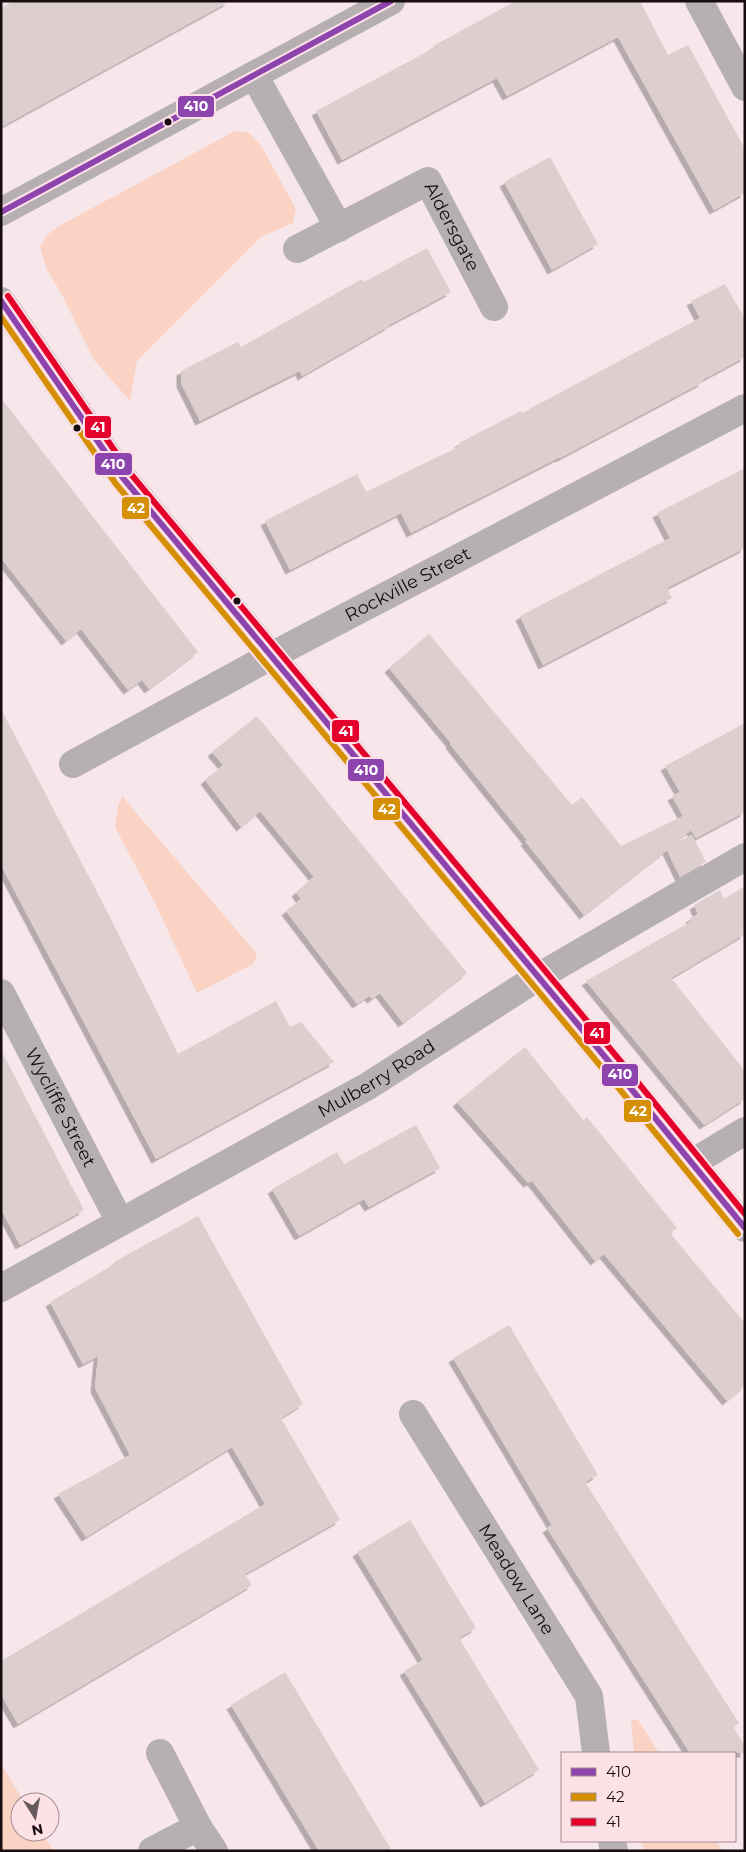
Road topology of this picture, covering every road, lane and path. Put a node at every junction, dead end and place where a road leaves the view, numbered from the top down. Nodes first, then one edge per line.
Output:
1 (391, 1) edge
2 (699, 1) edge
3 (254, 75) junction
4 (745, 87) edge
5 (1, 212) edge
6 (339, 228) junction
7 (297, 250) dead end
8 (1, 301) edge
9 (494, 306) dead end
10 (745, 408) edge
11 (271, 656) junction
12 (73, 764) dead end
13 (745, 857) edge
14 (538, 977) junction
15 (1, 993) edge
16 (745, 1130) edge
17 (692, 1163) junction
18 (120, 1222) junction
19 (745, 1228) edge
20 (1, 1288) edge
21 (412, 1414) dead end
22 (596, 1752) edge
23 (160, 1753) dead end
24 (198, 1826) junction
25 (152, 1851) edge
26 (214, 1851) edge

1 - 3 main road
2 - 4 street
3 - 5 main road
3 - 6 street
6 - 7 street, Aldersgate
6 - 9 street, Aldersgate
8 - 11 street
10 - 11 street, Rockville Street
11 - 12 street, Rockville Street
11 - 14 street
13 - 14 street, Mulberry Road
14 - 17 street
14 - 18 street, Mulberry Road
15 - 18 street, Wycliffe Street
16 - 17 street
17 - 19 street
18 - 20 street, Mulberry Road
21 - 22 street, Meadow Lane
23 - 24 street
24 - 25 street
24 - 26 street

